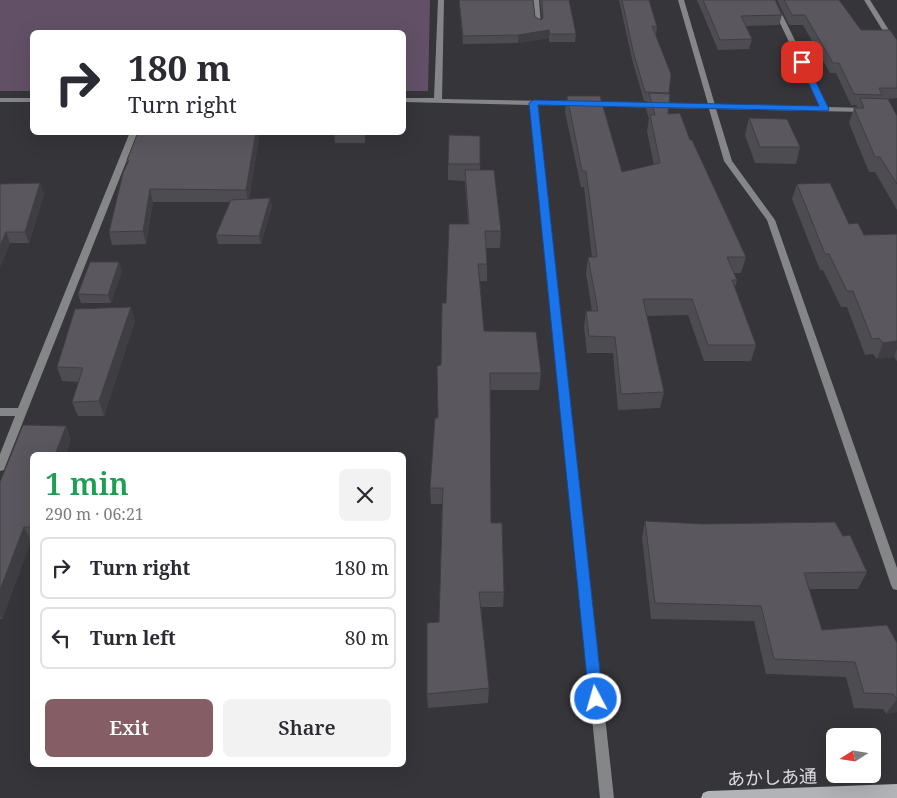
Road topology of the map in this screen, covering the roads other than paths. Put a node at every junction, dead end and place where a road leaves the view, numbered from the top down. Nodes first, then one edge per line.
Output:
1 (441, 0) edge
2 (536, 0) edge
3 (681, 0) edge
4 (772, 0) edge
5 (867, 0) edge
6 (539, 25) edge
7 (897, 49) edge
8 (0, 100) edge
9 (30, 100) edge
10 (406, 100) edge
11 (438, 100) junction
12 (534, 103) junction
13 (712, 106) junction
14 (825, 109) junction
15 (879, 110) edge
16 (133, 135) edge
17 (0, 412) edge
18 (21, 412) junction
19 (0, 467) edge
20 (897, 585) edge
21 (897, 791) edge
22 (607, 798) edge
23 (708, 798) edge

1 - 11 street
2 - 6 street
3 - 13 street
4 - 14 street
5 - 7 street
8 - 9 street
10 - 11 street
11 - 12 street
12 - 13 street
12 - 22 street
13 - 14 street
13 - 20 street
14 - 15 street
16 - 18 street
17 - 18 street
18 - 19 street
21 - 23 street, あかしあ通

